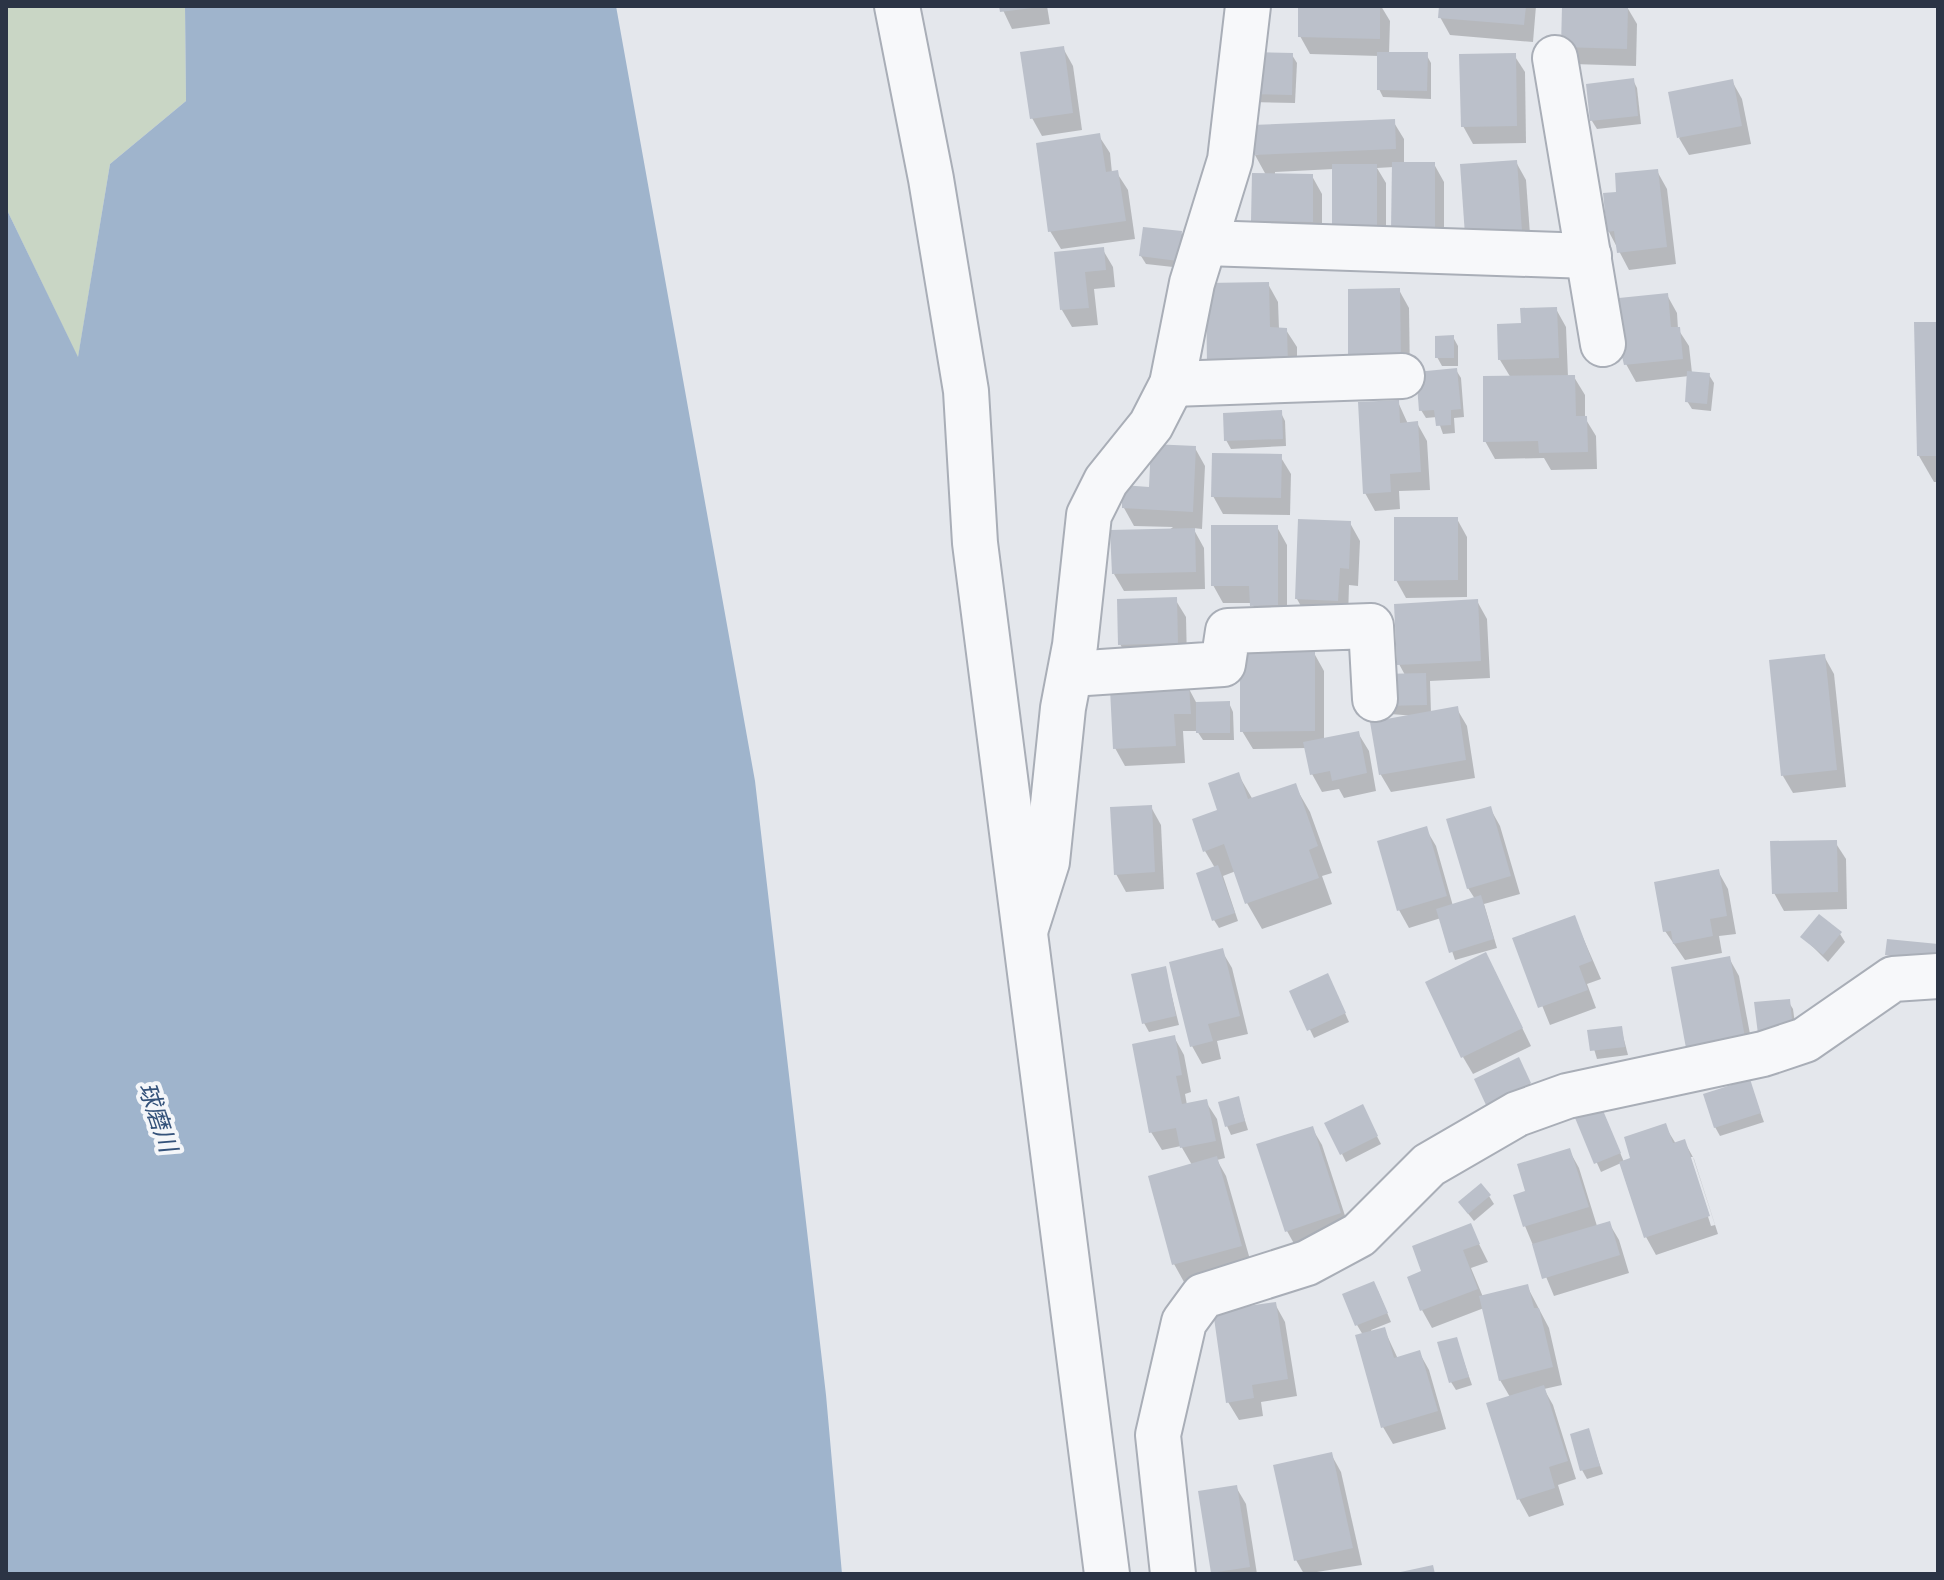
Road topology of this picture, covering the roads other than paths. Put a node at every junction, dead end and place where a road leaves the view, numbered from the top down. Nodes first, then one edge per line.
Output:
1 (897, 6) edge
2 (1248, 6) edge
3 (1555, 58) dead end
4 (1205, 243) junction
5 (1589, 256) junction
6 (1603, 344) dead end
7 (1402, 376) dead end
8 (1172, 384) junction
9 (1071, 674) junction
10 (1375, 699) dead end
11 (1026, 928) junction
12 (1938, 976) edge
13 (1107, 1574) edge
14 (1173, 1574) edge

1 - 11 street
2 - 4 street
3 - 5 street
4 - 5 street
4 - 8 street
5 - 6 street
7 - 8 street
8 - 9 street
9 - 10 street
9 - 11 street
11 - 13 street
12 - 14 street

